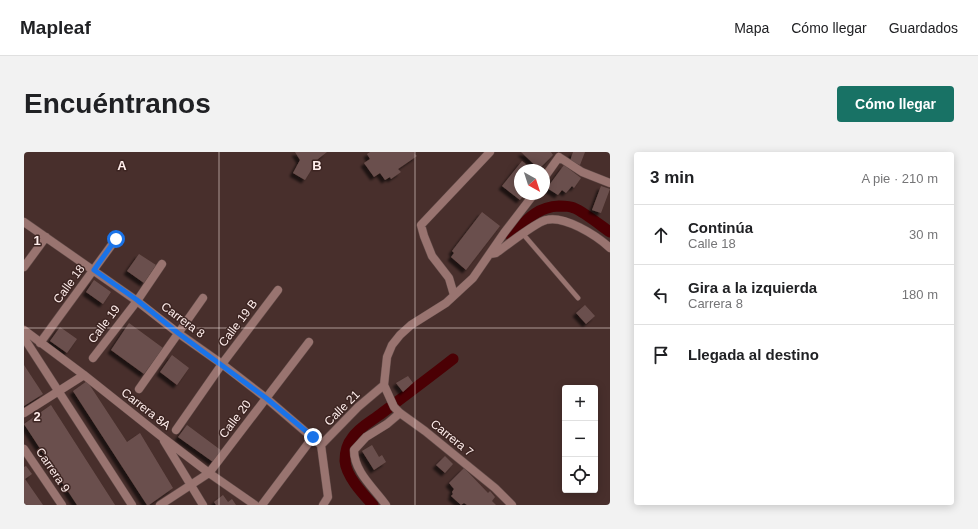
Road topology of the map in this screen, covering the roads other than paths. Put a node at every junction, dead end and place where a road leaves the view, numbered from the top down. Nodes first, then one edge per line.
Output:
1 (490, 152) edge
2 (558, 155) edge
3 (550, 168) edge
4 (610, 183) edge
5 (530, 200) edge
6 (24, 222) edge
7 (523, 234) junction
8 (46, 237) junction
9 (116, 239) dead end
10 (610, 248) edge
11 (490, 254) junction
12 (162, 264) dead end
13 (24, 267) edge
14 (94, 270) junction
15 (278, 290) dead end
16 (454, 294) junction
17 (203, 298) dead end
18 (578, 298) dead end
19 (137, 300) junction
20 (24, 330) edge
21 (178, 333) junction
22 (24, 338) edge
23 (309, 342) dead end
24 (40, 343) junction
25 (93, 358) dead end
26 (222, 364) junction
27 (84, 375) junction
28 (384, 385) junction
29 (139, 389) dead end
30 (58, 391) junction
31 (266, 398) junction
32 (397, 410) junction
33 (24, 414) edge
34 (176, 430) dead end
35 (162, 437) junction
36 (313, 437) junction
37 (321, 445) junction
38 (24, 449) edge
39 (209, 473) junction
40 (190, 485) junction
41 (62, 505) edge
42 (132, 505) edge
43 (160, 505) edge
44 (203, 505) edge
45 (255, 505) edge
46 (262, 505) edge
47 (323, 505) edge
48 (386, 505) edge
49 (511, 505) edge

1 - 16 street
2 - 3 street
2 - 4 street
5 - 11 street
6 - 8 street, Carrera 8
7 - 10 street
7 - 11 street
7 - 18 lane
8 - 13 street
8 - 14 street, Carrera 8
9 - 14 street, Calle 18
11 - 16 street
12 - 19 street, Calle 19
14 - 19 street, Carrera 8
14 - 24 street, Calle 18
15 - 26 street, Calle 19 B
16 - 28 street
17 - 21 street
19 - 21 street, Carrera 8
19 - 25 street, Calle 19
20 - 24 street, Carrera 8A
21 - 26 street, Carrera 8
21 - 29 street
22 - 30 street
23 - 31 street, Calle 20
24 - 27 street, Carrera 8A
26 - 31 street, Carrera 8
26 - 34 street, Calle 19 B
27 - 30 street
27 - 35 street, Carrera 8A
28 - 32 street, Carrera 7
28 - 37 street, Calle 21
30 - 33 street
30 - 42 street
31 - 36 street, Carrera 8
31 - 39 street, Calle 20
32 - 48 street
32 - 49 street, Carrera 7
35 - 39 street, Carrera 8A
35 - 40 street
36 - 37 street, Carrera 8
36 - 46 street
37 - 47 street
38 - 41 street, Carrera 9
39 - 40 street
39 - 45 street, Carrera 8A
40 - 43 street
40 - 44 street

